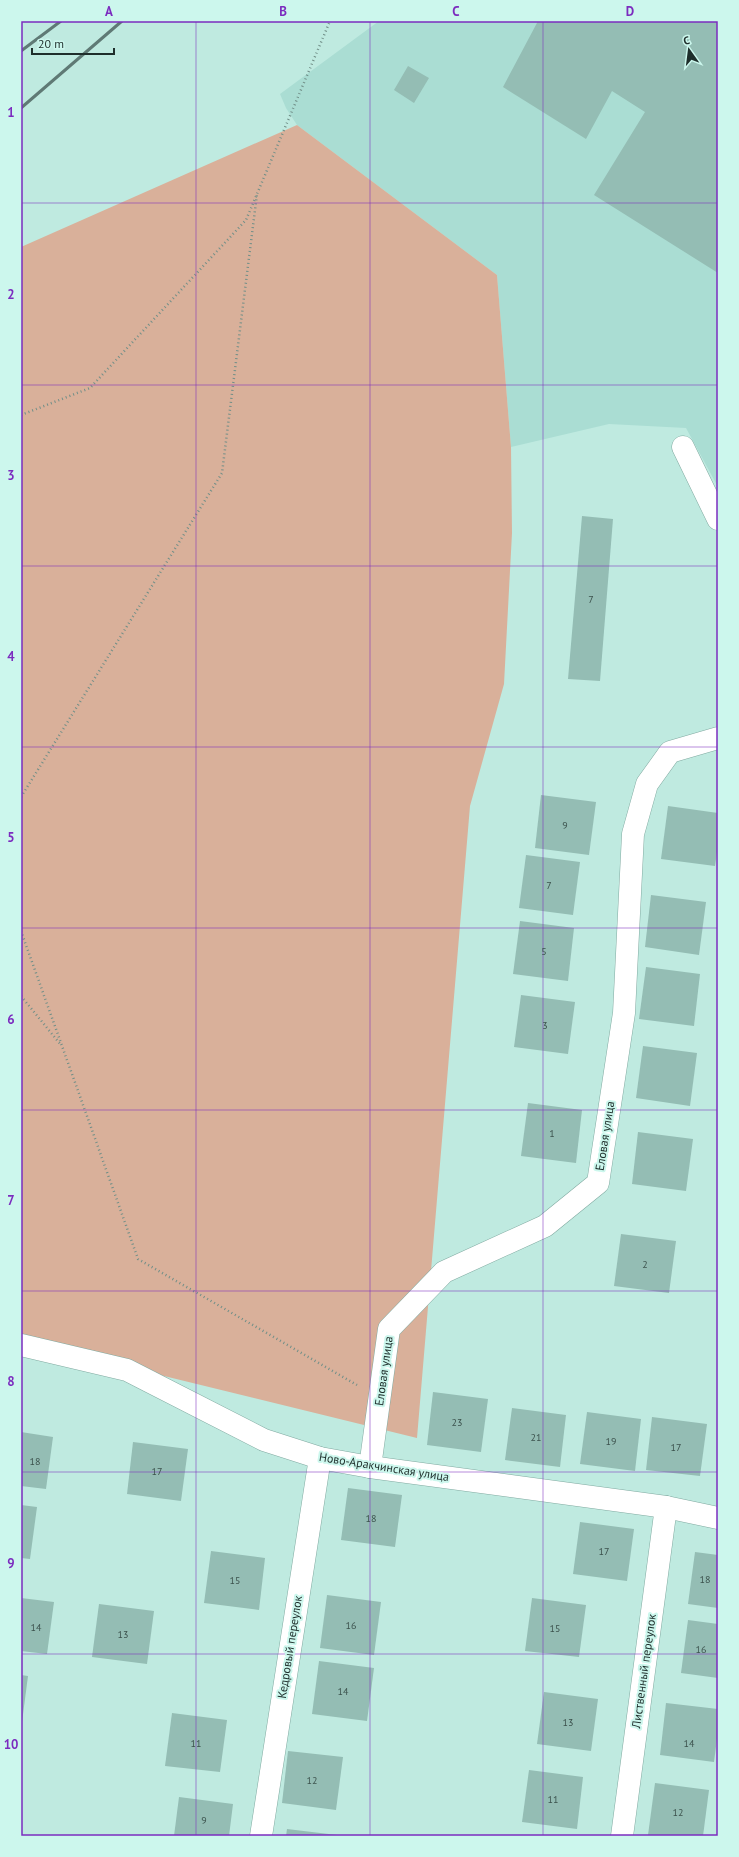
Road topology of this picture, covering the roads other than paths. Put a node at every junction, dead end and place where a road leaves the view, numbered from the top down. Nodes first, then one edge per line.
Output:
1 (683, 447) dead end
2 (718, 519) edge
3 (718, 738) edge
4 (21, 1345) edge
5 (320, 1458) junction
6 (370, 1467) junction
7 (666, 1507) junction
8 (718, 1518) edge
9 (261, 1836) edge
10 (622, 1836) edge

1 - 2 street
3 - 6 street, Еловая улица
4 - 5 street, Ново-Аракчинская улица
5 - 6 street, Ново-Аракчинская улица
5 - 9 street, Кедровый переулок
6 - 7 street, Ново-Аракчинская улица
7 - 8 street, Ново-Аракчинская улица
7 - 10 street, Лиственный переулок

